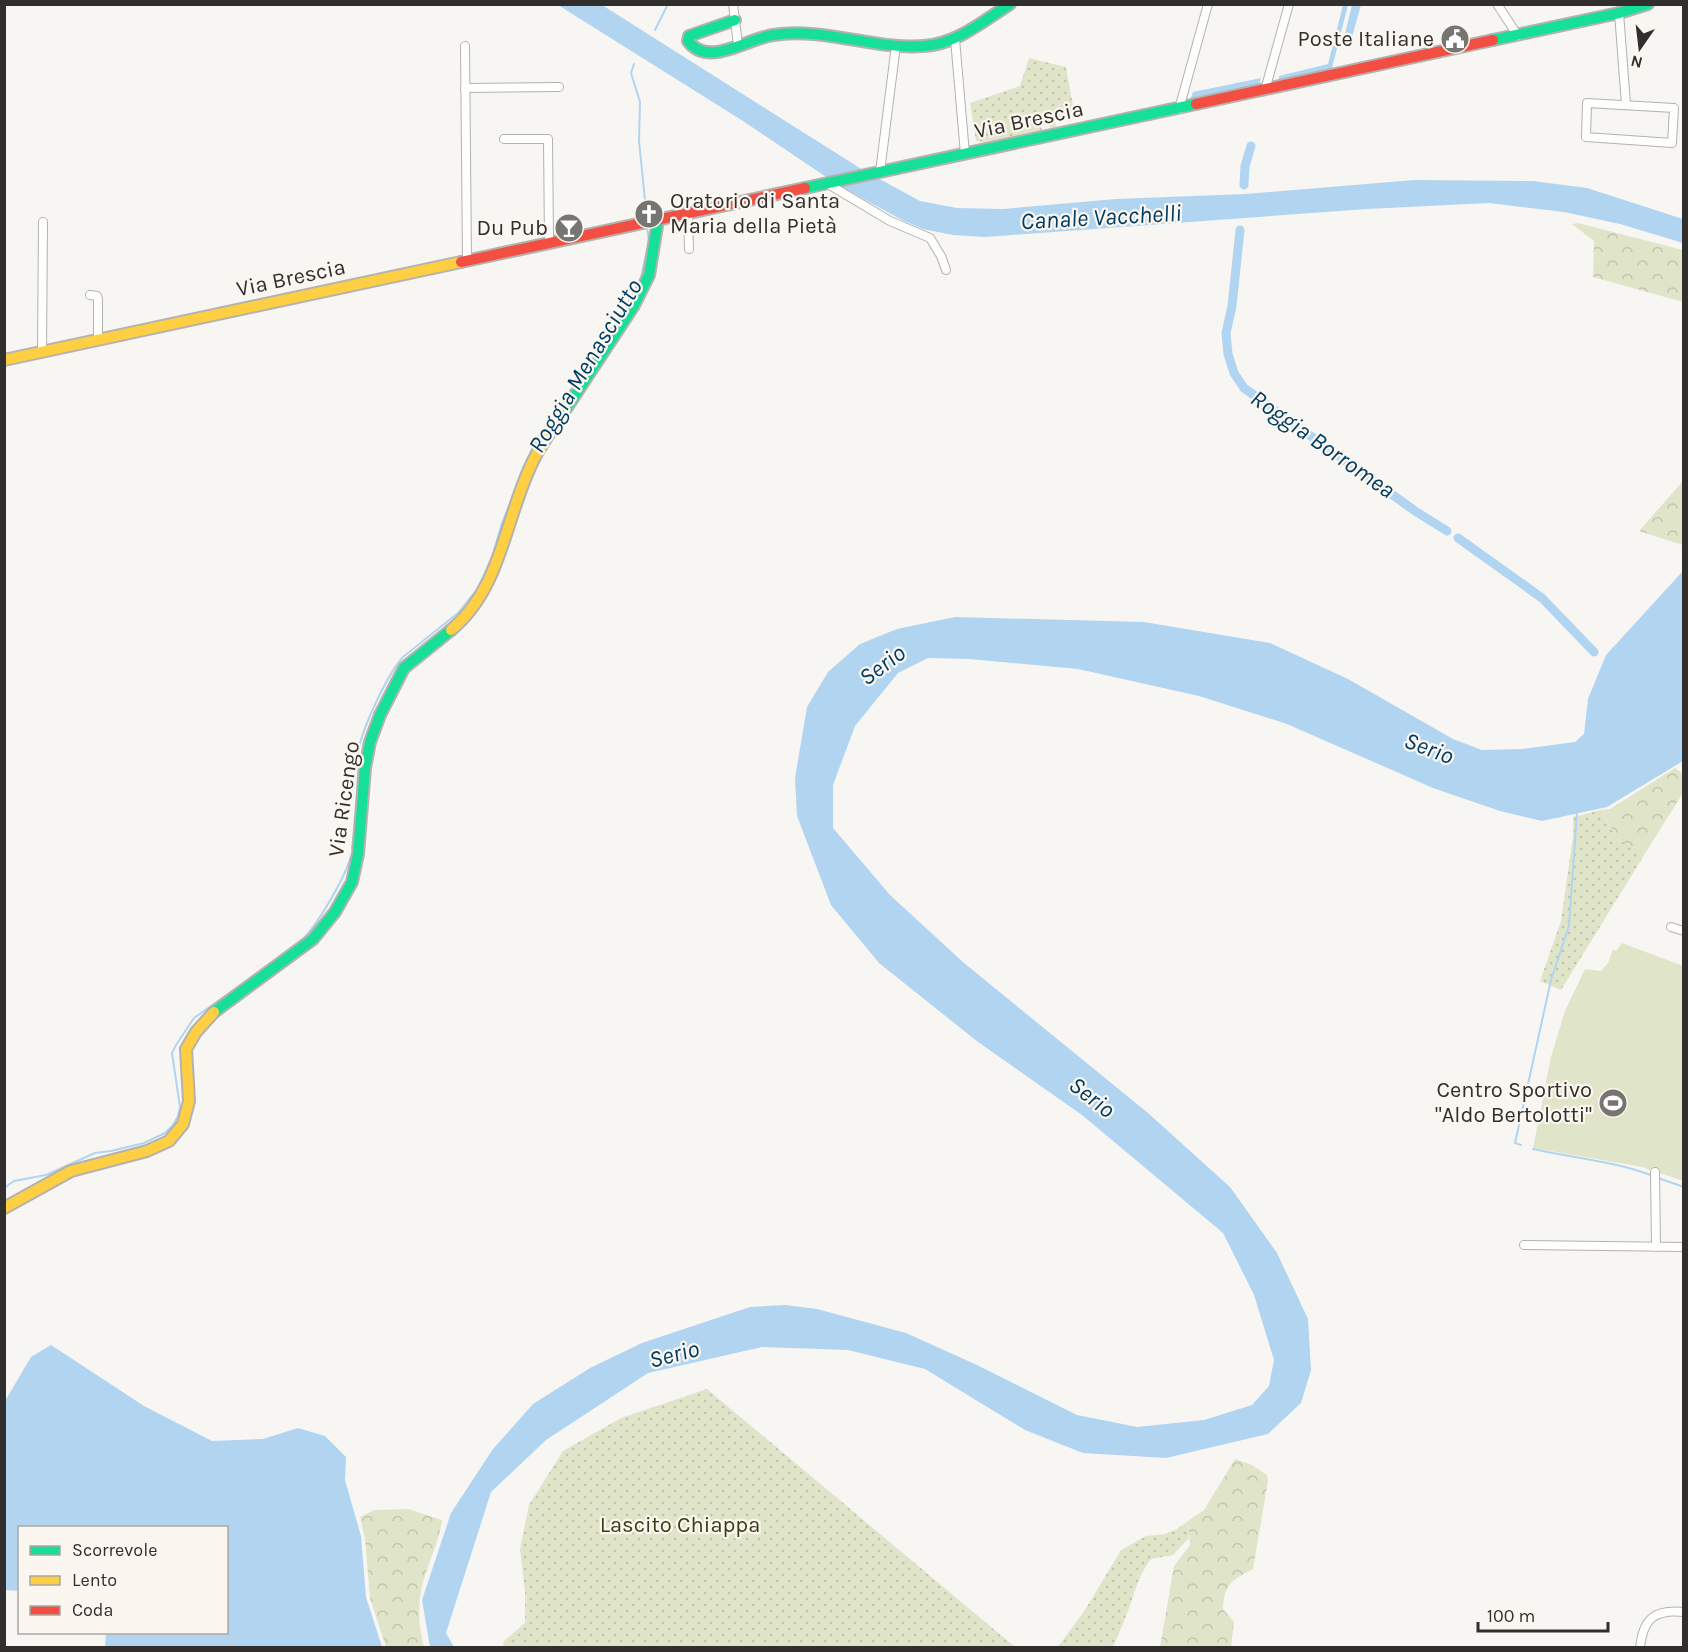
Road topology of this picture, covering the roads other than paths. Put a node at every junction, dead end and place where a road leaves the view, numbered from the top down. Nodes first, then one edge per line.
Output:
1 (733, 4) edge
2 (1010, 4) edge
3 (1208, 4) edge
4 (1289, 4) edge
5 (1497, 4) edge
6 (1648, 4) edge
7 (1619, 14) junction
8 (735, 20) junction
9 (1518, 36) junction
10 (955, 39) junction
11 (738, 45) junction
12 (896, 45) junction
13 (465, 46) dead end
14 (465, 87) junction
15 (560, 87) dead end
16 (1265, 90) junction
17 (1626, 104) junction
18 (1179, 108) junction
19 (504, 139) dead end
20 (965, 154) junction
21 (876, 173) junction
22 (831, 183) junction
23 (688, 214) junction
24 (658, 220) junction
25 (43, 222) dead end
26 (549, 243) junction
27 (688, 249) dead end
28 (467, 260) junction
29 (946, 270) dead end
30 (90, 295) dead end
31 (98, 340) junction
32 (42, 352) junction
33 (4, 360) edge
34 (1671, 927) dead end
35 (1683, 931) edge
36 (1656, 1172) dead end
37 (4, 1208) edge
38 (1524, 1245) dead end
39 (1656, 1247) junction
40 (1683, 1247) edge
41 (1683, 1612) edge
42 (1640, 1647) edge

1 - 8 street
2 - 10 street
3 - 18 street
4 - 16 street
5 - 9 street
6 - 7 street, Via Brescia
7 - 9 street, Via Brescia
7 - 17 street
8 - 11 street
8 - 11 street
9 - 16 street, Via Brescia
10 - 12 street
10 - 20 street
11 - 12 street
12 - 21 street
13 - 14 street
14 - 15 street
14 - 28 street
16 - 18 street, Via Brescia
17 - 17 street
18 - 20 street, Via Brescia
19 - 26 street
20 - 21 street, Via Brescia
21 - 22 street, Via Brescia
22 - 23 street, Via Brescia
22 - 29 street
23 - 24 street, Via Brescia
23 - 27 street
24 - 26 street, Via Brescia
24 - 37 street, Via Ricengo
25 - 32 street
26 - 28 street, Via Brescia
28 - 31 street, Via Brescia
30 - 31 street
31 - 32 street, Via Brescia
32 - 33 street, Via Brescia
34 - 35 street
36 - 39 street
38 - 39 street
39 - 40 street
41 - 42 street

